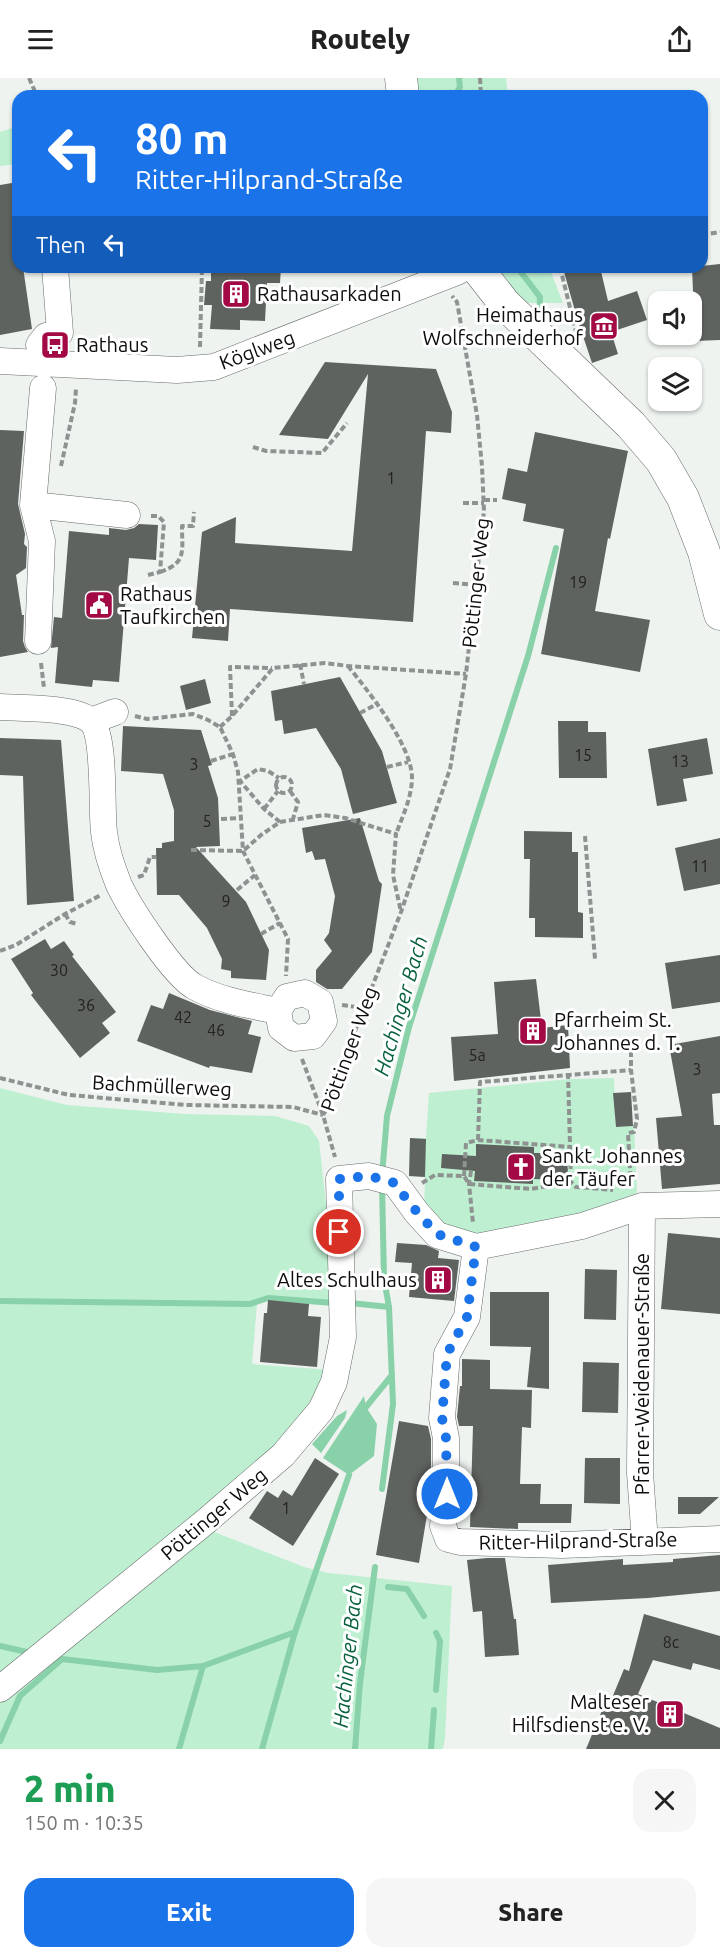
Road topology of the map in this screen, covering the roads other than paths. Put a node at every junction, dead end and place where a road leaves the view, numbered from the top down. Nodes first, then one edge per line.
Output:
1 (55, 273) edge
2 (452, 273) edge
3 (481, 273) edge
4 (39, 345) dead end
5 (0, 361) edge
6 (43, 388) dead end
7 (47, 502) junction
8 (137, 515) road end
9 (720, 614) edge
10 (38, 641) road end
11 (0, 707) edge
12 (115, 712) road end
13 (91, 721) junction
14 (282, 1004) junction
15 (636, 1199) junction
16 (720, 1204) edge
17 (476, 1247) junction
18 (720, 1539) edge
19 (645, 1542) junction
20 (0, 1689) edge

1 - 4 street
2 - 5 street, Köglweg
3 - 9 main road
6 - 7 street
7 - 8 street
7 - 10 street
11 - 13 street
12 - 13 street
13 - 14 street
14 - 14 street
15 - 16 street
15 - 17 street
15 - 19 street, Pfarrer-Weidenauer-Straße
17 - 19 street, Ritter-Hilprand-Straße
17 - 20 street, Pöttinger Weg
18 - 19 street, Ritter-Hilprand-Straße

